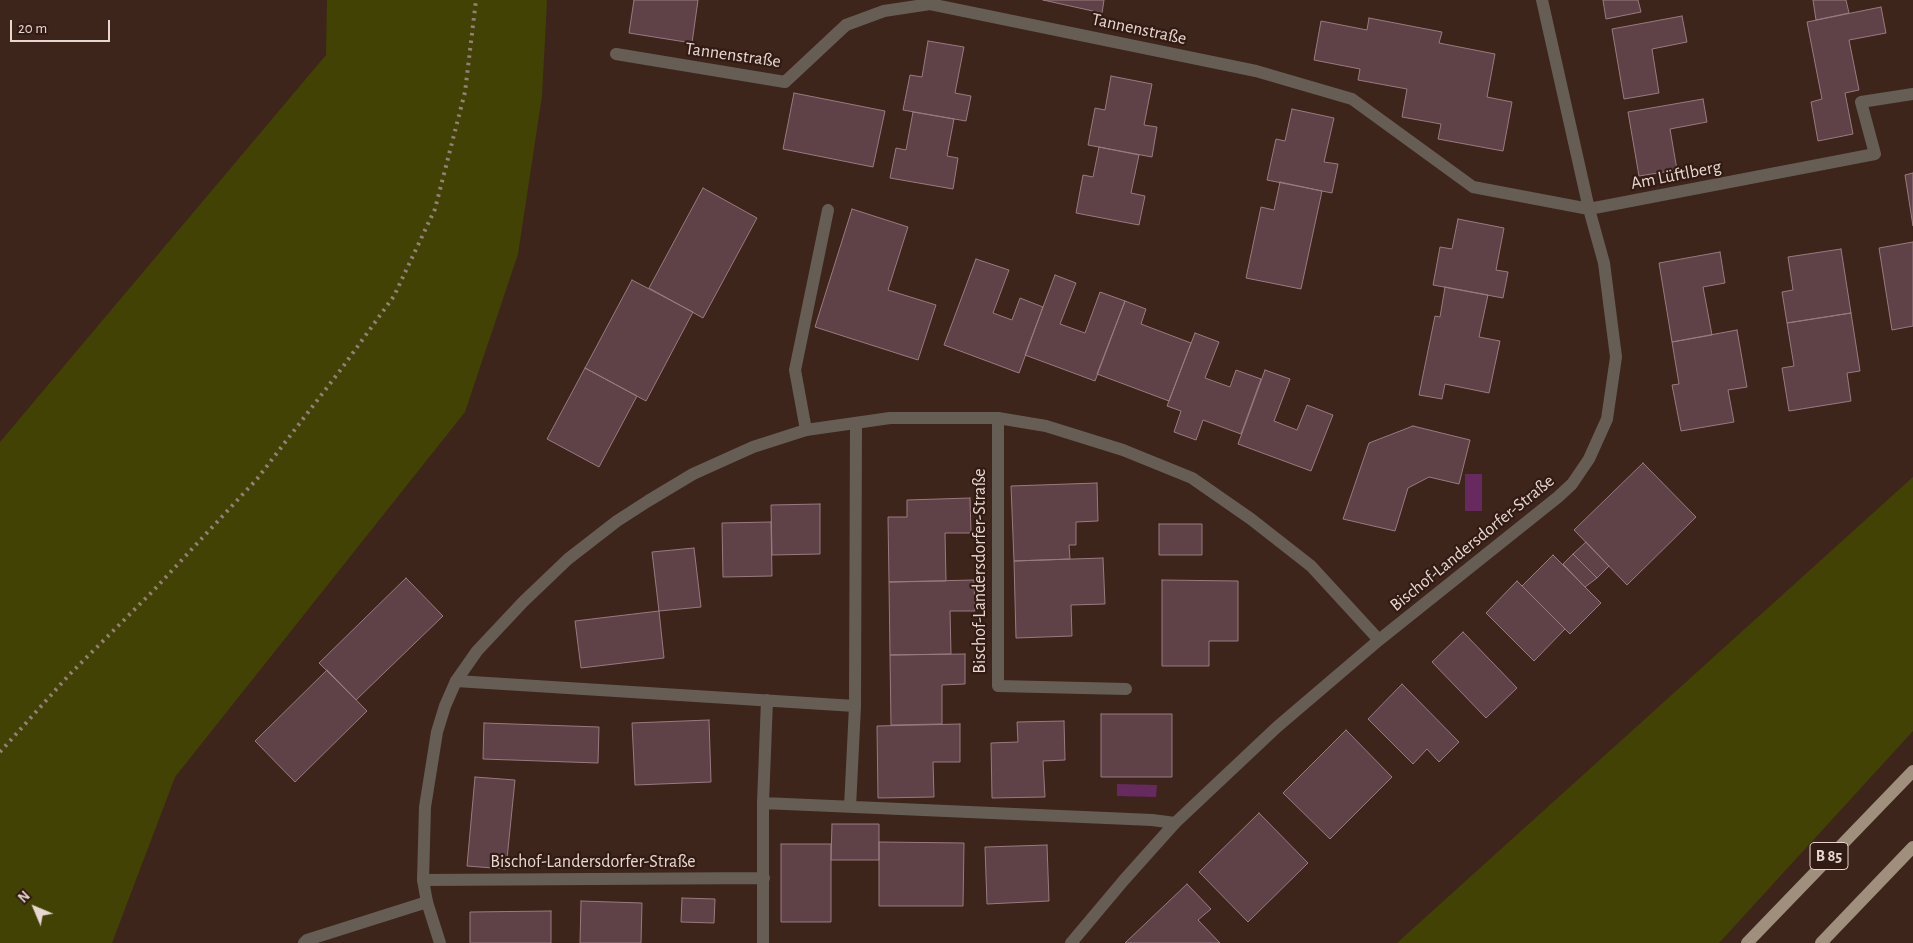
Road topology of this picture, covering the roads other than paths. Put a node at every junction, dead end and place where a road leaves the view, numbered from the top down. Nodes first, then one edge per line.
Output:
1 (1542, 0) edge
2 (616, 54) dead end
3 (1913, 94) edge
4 (1589, 209) junction
5 (828, 210) dead end
6 (998, 418) junction
7 (856, 423) junction
8 (806, 430) junction
9 (1379, 640) junction
10 (456, 681) junction
11 (1126, 689) dead end
12 (767, 700) junction
13 (855, 706) junction
14 (1913, 771) edge
15 (763, 803) junction
16 (850, 807) junction
17 (1175, 823) junction
18 (1913, 847) edge
19 (764, 878) junction
20 (423, 880) junction
21 (426, 902) junction
22 (304, 943) edge
23 (440, 943) edge
24 (762, 943) edge
25 (1071, 943) edge
26 (1747, 943) edge
27 (1821, 943) edge

1 - 4 street
2 - 4 street, Tannenstraße
3 - 4 street, Am Lüftlberg
4 - 9 street, Bischof-Landersdorfer-Straße
5 - 8 street
6 - 7 street
6 - 9 street
6 - 11 street, Bischof-Landersdorfer-Straße
7 - 8 street
7 - 13 street
8 - 10 street
9 - 17 street, Bischof-Landersdorfer-Straße
10 - 12 street
10 - 20 street
12 - 13 street
12 - 15 street
13 - 16 street
14 - 26 main road, B 85
15 - 16 street
15 - 19 street
16 - 17 street
17 - 25 street, Bischof-Landersdorfer-Straße
18 - 27 main road
19 - 20 street, Bischof-Landersdorfer-Straße
19 - 24 street
20 - 21 street
21 - 22 street
21 - 23 street

